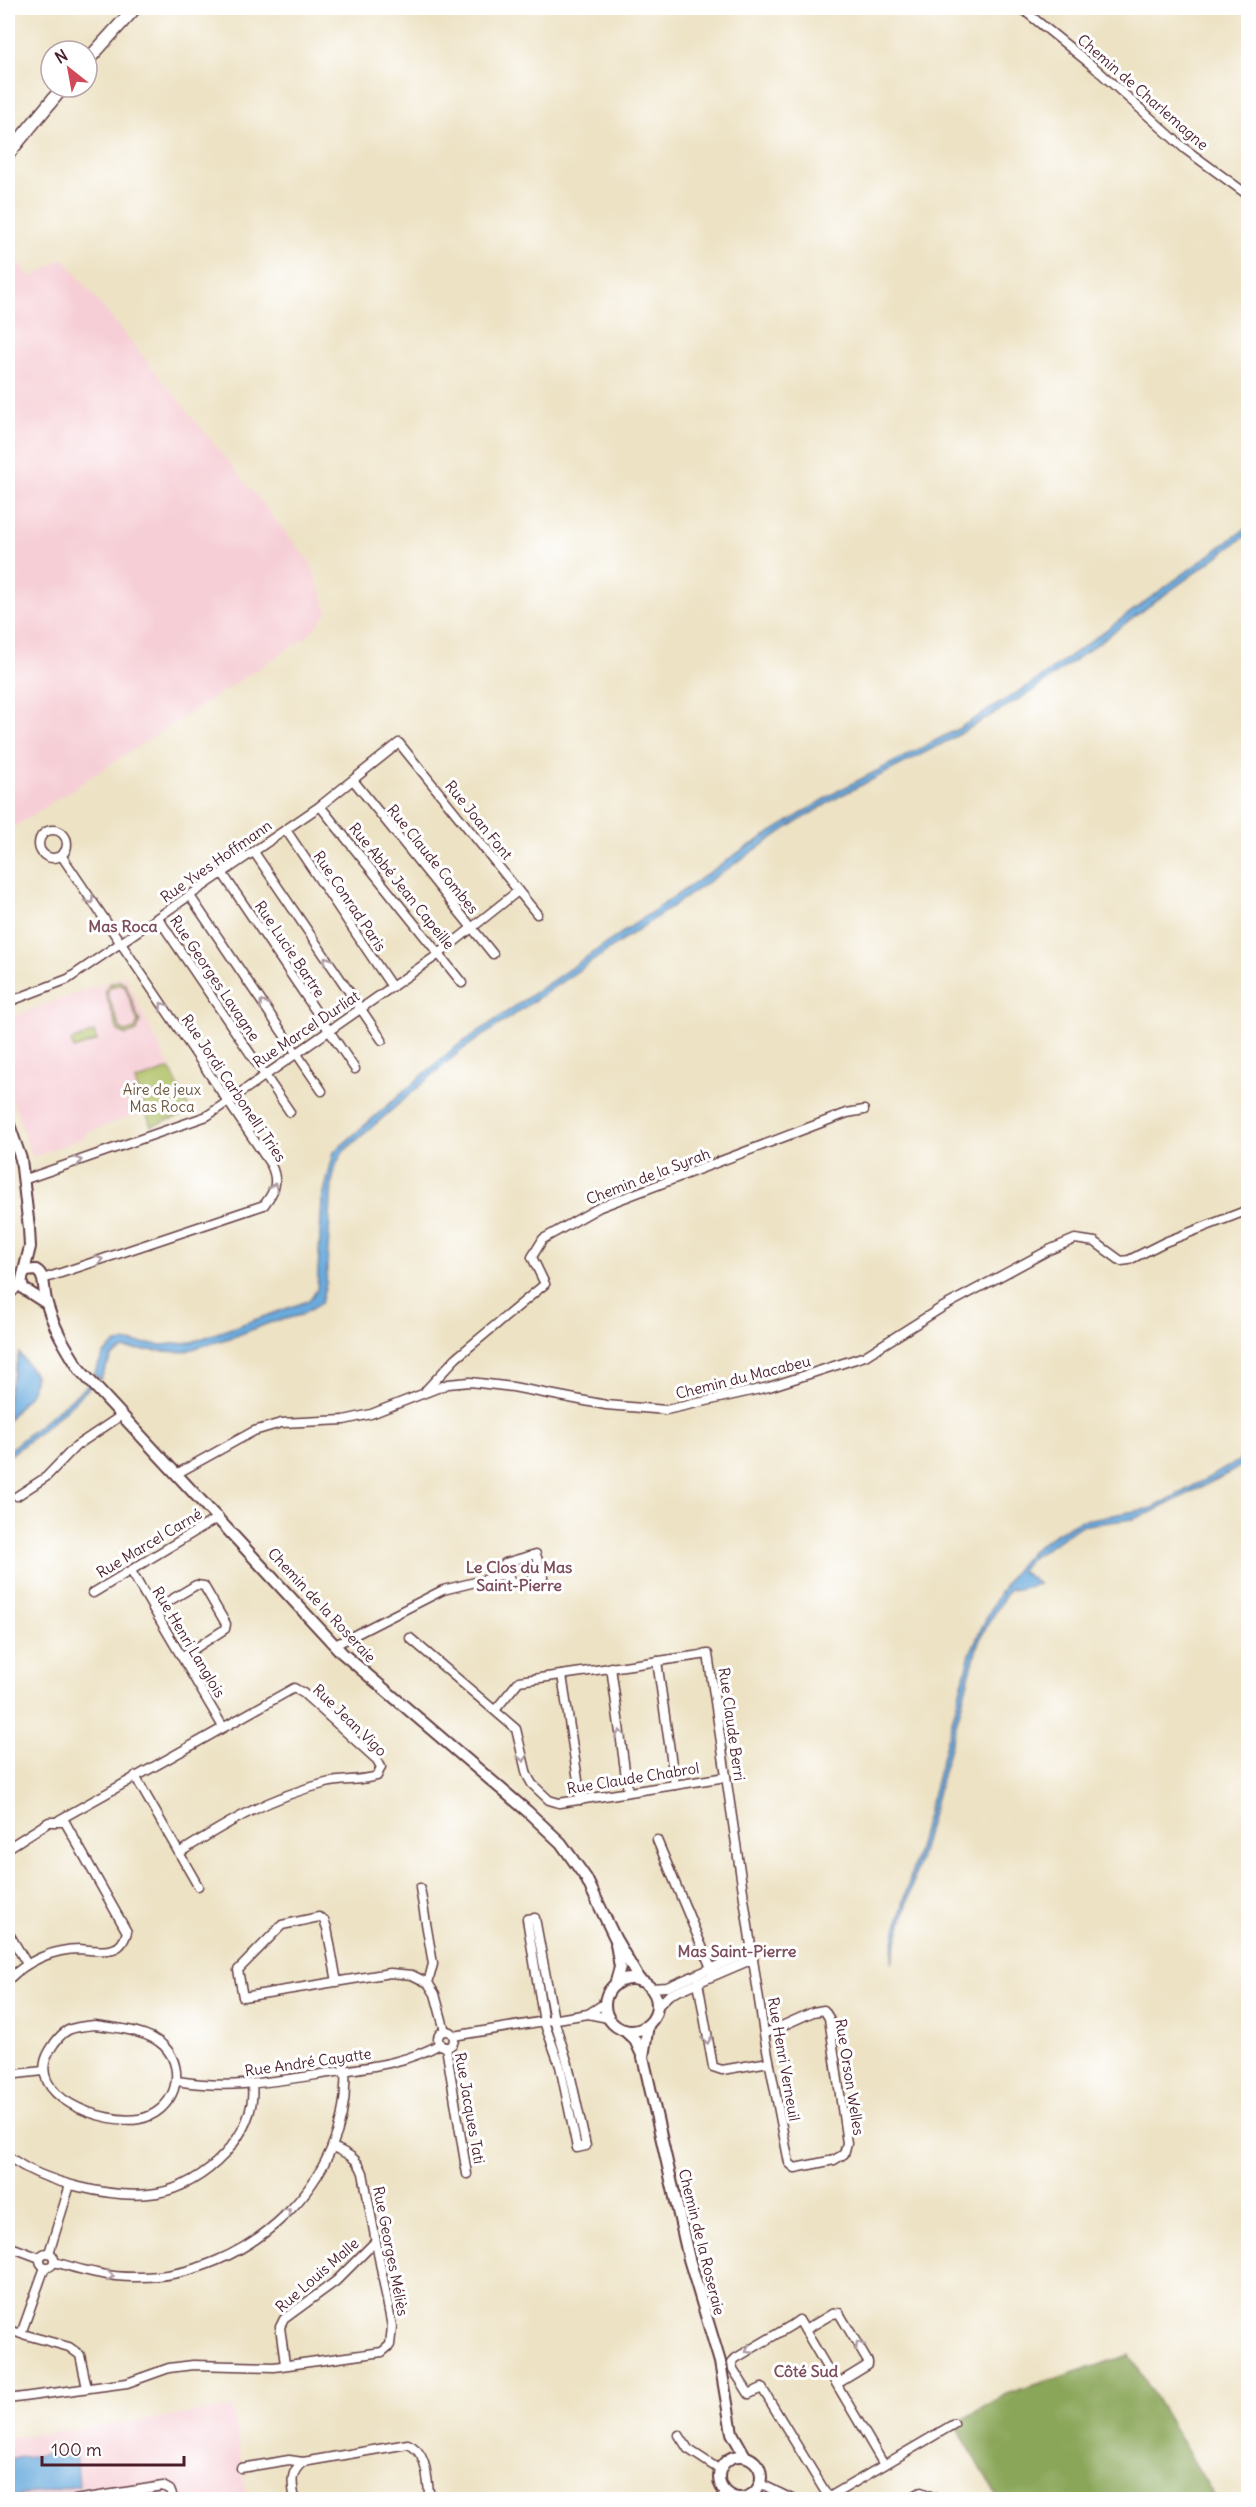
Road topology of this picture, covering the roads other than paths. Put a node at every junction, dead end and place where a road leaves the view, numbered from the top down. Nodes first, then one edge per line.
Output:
1 (126, 8) edge
2 (135, 8) edge
3 (1021, 8) edge
4 (99, 39) edge
5 (99, 48) edge
6 (46, 99) edge
7 (53, 99) edge
8 (8, 142) edge
9 (8, 154) edge
10 (1248, 195) edge
11 (399, 743) joint
12 (352, 780) junction
13 (320, 806) junction
14 (286, 830) junction
15 (254, 852) junction
16 (61, 855) dead end
17 (223, 874) junction
18 (518, 891) junction
19 (190, 896) junction
20 (537, 914) dead end
21 (158, 918) junction
22 (472, 929) junction
23 (120, 944) junction
24 (439, 954) junction
25 (493, 954) dead end
26 (462, 983) dead end
27 (392, 987) junction
28 (8, 1002) edge
29 (360, 1009) junction
30 (328, 1030) junction
31 (382, 1040) dead end
32 (296, 1052) junction
33 (355, 1069) dead end
34 (264, 1074) junction
35 (322, 1091) dead end
36 (227, 1100) junction
37 (864, 1110) dead end
38 (290, 1112) dead end
39 (8, 1122) edge
40 (23, 1180) junction
41 (1248, 1210) edge
42 (31, 1270) junction
43 (43, 1282) junction
44 (26, 1289) junction
45 (9, 1296) edge
46 (46, 1303) junction
47 (426, 1391) junction
48 (122, 1414) junction
49 (178, 1473) junction
50 (17, 1496) dead end
51 (219, 1517) junction
52 (131, 1571) junction
53 (508, 1574) junction
54 (93, 1593) dead end
55 (154, 1610) junction
56 (410, 1638) dead end
57 (335, 1645) junction
58 (182, 1657) junction
59 (657, 1661) junction
60 (611, 1667) junction
61 (562, 1675) junction
62 (496, 1709) junction
63 (223, 1727) junction
64 (135, 1776) junction
65 (726, 1777) junction
66 (675, 1785) junction
67 (628, 1792) junction
68 (581, 1800) junction
69 (59, 1820) junction
70 (657, 1840) dead end
71 (8, 1848) edge
72 (179, 1852) junction
73 (198, 1886) dead end
74 (420, 1888) dead end
75 (8, 1932) edge
76 (615, 1938) junction
77 (752, 1955) junction
78 (27, 1964) junction
79 (712, 1972) junction
80 (8, 1980) edge
81 (337, 1982) junction
82 (698, 1982) junction
83 (428, 1983) junction
84 (645, 1984) junction
85 (615, 1985) junction
86 (605, 2003) junction
87 (657, 2007) junction
88 (588, 2014) junction
89 (608, 2018) junction
90 (549, 2021) junction
91 (648, 2025) junction
92 (624, 2030) junction
93 (449, 2034) junction
94 (764, 2034) junction
95 (443, 2045) junction
96 (643, 2057) junction
97 (769, 2062) junction
98 (345, 2070) junction
99 (43, 2071) junction
100 (8, 2075) edge
101 (177, 2081) junction
102 (252, 2085) junction
103 (333, 2146) junction
104 (8, 2156) edge
105 (789, 2163) joint
106 (467, 2175) dead end
107 (70, 2185) junction
108 (374, 2243) junction
109 (8, 2246) edge
110 (49, 2253) junction
111 (40, 2258) junction
112 (54, 2262) junction
113 (45, 2267) junction
114 (8, 2330) edge
115 (805, 2330) junction
116 (21, 2334) junction
117 (285, 2364) junction
118 (837, 2384) junction
119 (87, 2388) junction
120 (8, 2398) edge
121 (954, 2424) dead end
122 (732, 2433) junction
123 (679, 2435) dead end
124 (745, 2456) junction
125 (727, 2460) junction
126 (303, 2462) junction
127 (884, 2465) junction
128 (241, 2468) dead end
129 (720, 2470) junction
130 (760, 2484) junction
131 (722, 2497) edge
132 (748, 2498) edge
133 (75, 2499) edge
134 (174, 2499) edge
135 (295, 2499) edge
136 (430, 2499) edge
137 (590, 2499) edge
138 (603, 2499) edge
139 (737, 2499) edge
140 (794, 2499) edge
141 (827, 2499) edge
142 (907, 2499) edge
143 (936, 2499) edge

1 - 4 main road
2 - 5 main road
3 - 10 street, Chemin de Charlemagne
6 - 8 main road
7 - 9 main road
11 - 12 street, Rue Yves Hoffmann
11 - 18 street, Rue Joan Font
12 - 13 street, Rue Yves Hoffmann
12 - 22 street, Rue Claude Combes
13 - 14 street, Rue Yves Hoffmann
13 - 24 street, Rue Abbé Jean Capeille
14 - 15 street, Rue Yves Hoffmann
14 - 27 street, Rue Conrad Paris
15 - 17 street, Rue Yves Hoffmann
29 -> 15 street
16 -> 23 street, Rue Jordi Carbonell i Tries
17 - 19 street, Rue Yves Hoffmann
17 - 30 street, Rue Lucie Bartre
18 - 20 street, Rue Joan Font
18 - 22 street, Rue Marcel Durliat
19 - 21 street, Rue Yves Hoffmann
32 -> 19 street
21 - 23 street, Rue Yves Hoffmann
21 - 34 street, Rue Georges Lavagne
22 - 24 street, Rue Marcel Durliat
22 - 25 street, Rue Claude Combes
23 - 28 street, Rue Yves Hoffmann
36 -> 23 street, Rue Jordi Carbonell i Tries
24 - 26 street, Rue Abbé Jean Capeille
24 - 27 street, Rue Marcel Durliat
27 - 29 street, Rue Marcel Durliat
29 - 30 street, Rue Marcel Durliat
29 - 31 street
30 - 32 street, Rue Marcel Durliat
30 - 33 street, Rue Lucie Bartre
32 - 34 street, Rue Marcel Durliat
32 - 35 street
34 - 36 street, Rue Marcel Durliat
34 - 38 street, Rue Georges Lavagne
40 -> 36 street, Rue Marcel Durliat
43 -> 36 street, Rue Jordi Carbonell i Tries
37 - 47 street, Chemin de la Syrah
39 - 40 street
40 - 42 street
41 - 47 street, Chemin du Macabeu
42 - 43 street
42 - 44 street
43 - 44 street
43 - 46 street, Chemin de la Roseraie
44 - 45 street
44 - 46 street
46 - 48 street, Chemin de la Roseraie
47 - 49 street, Chemin du Macabeu
48 - 49 street, Chemin de la Roseraie
48 - 50 street
49 - 51 street, Chemin de la Roseraie
51 - 52 street, Rue Marcel Carné
51 - 57 street, Chemin de la Roseraie
52 - 54 street, Rue Marcel Carné
52 - 55 street, Rue Henri Langlois
53 - 53 street
53 - 57 street
55 - 58 street, Rue Henri Langlois
55 - 58 street
56 - 62 street, Rue Claude Chabrol
57 - 76 street, Chemin de la Roseraie
58 - 63 street, Rue Henri Langlois
59 - 60 street, Rue Claude Berri
59 - 65 street, Rue Claude Berri
59 - 66 street
60 - 61 street, Rue Claude Berri
67 -> 60 street
61 - 62 street, Rue Claude Berri
61 - 68 street
62 -> 68 street, Rue Claude Chabrol
63 - 64 street, Rue Jean Vigo
63 - 72 street, Rue Jean Vigo
64 - 69 street, Rue Jean Vigo
64 - 72 street
65 - 66 street, Rue Claude Chabrol
65 - 77 street, Rue Claude Berri
66 - 67 street, Rue Claude Chabrol
67 - 68 street, Rue Claude Chabrol
69 - 71 street, Rue Jean Vigo
69 - 78 street
70 - 79 street
72 - 73 street
74 - 83 street
75 - 78 street
76 - 84 street, Chemin de la Roseraie
76 - 85 street, Chemin de la Roseraie
77 - 79 street
77 - 94 street, Rue Henri Verneuil
78 - 80 street
79 - 82 street
79 - 84 street
81 - 81 street
81 - 83 street
82 - 87 street
82 -> 97 street
83 - 93 street
84 - 85 street
84 - 87 street
85 - 86 street
86 - 88 street
86 - 89 street
87 - 91 street
88 - 89 street
88 - 90 street
89 - 92 street
90 - 90 street
90 - 90 street
90 - 93 street
91 - 92 street
91 - 96 street, Chemin de la Roseraie
92 - 96 street, Chemin de la Roseraie
93 - 95 street
93 - 95 street
94 - 97 street, Rue Henri Verneuil
94 - 105 street, Rue Orson Welles
95 - 98 street, Rue André Cayatte
95 - 106 street, Rue Jacques Tati
96 - 122 street, Chemin de la Roseraie
97 - 105 street, Rue Henri Verneuil
98 - 102 street, Rue André Cayatte
98 - 103 street
99 - 100 street
99 - 101 street
99 - 101 street
101 - 102 street, Rue André Cayatte
102 - 107 street
103 - 108 street, Rue Georges Méliès
112 -> 103 street
104 - 107 street
107 - 110 street
108 - 117 street, Rue Louis Malle
108 - 117 street, Rue Georges Méliès
109 - 111 street
110 - 111 street
110 - 112 street
111 - 113 street
112 - 113 street
113 - 116 street
114 - 116 street
115 - 118 street
118 -> 115 street
115 -> 141 street
116 - 119 street
117 - 119 street, Rue Georges Méliès
118 - 127 street
119 - 120 street, Rue Georges Méliès
121 - 127 street
122 - 124 street, Chemin de la Roseraie
122 - 125 street, Chemin de la Roseraie
123 - 129 street
124 - 125 street
124 - 130 street
125 - 129 street
126 - 128 street
126 - 135 street
126 - 136 street
127 - 141 street
129 - 131 street
130 - 132 street
130 - 140 street
131 - 139 street
132 - 139 street
133 - 134 street
137 - 138 street
142 - 143 street

